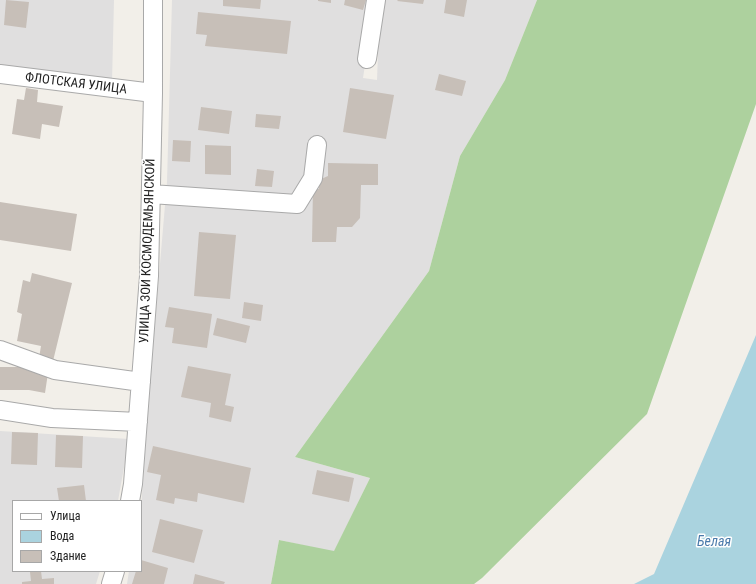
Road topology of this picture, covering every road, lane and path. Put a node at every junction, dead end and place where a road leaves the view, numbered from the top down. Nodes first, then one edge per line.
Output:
1 (153, 0) edge
2 (376, 0) edge
3 (367, 59) dead end
4 (0, 74) edge
5 (153, 93) junction
6 (317, 145) dead end
7 (151, 194) junction
8 (0, 350) edge
9 (141, 382) junction
10 (0, 410) edge
11 (138, 422) junction
12 (130, 500) edge
13 (115, 572) edge
14 (111, 584) edge

1 - 5 street, УЛИЦА ЗОИ КОСМОДЕМЬЯНСКОЙ
2 - 3 street
4 - 5 street, ФЛОТСКАЯ УЛИЦА
5 - 7 street, УЛИЦА ЗОИ КОСМОДЕМЬЯНСКОЙ
6 - 7 street
7 - 9 street, УЛИЦА ЗОИ КОСМОДЕМЬЯНСКОЙ
8 - 9 street
9 - 11 street, УЛИЦА ЗОИ КОСМОДЕМЬЯНСКОЙ
10 - 11 street
11 - 12 street, УЛИЦА ЗОИ КОСМОДЕМЬЯНСКОЙ
13 - 14 street

